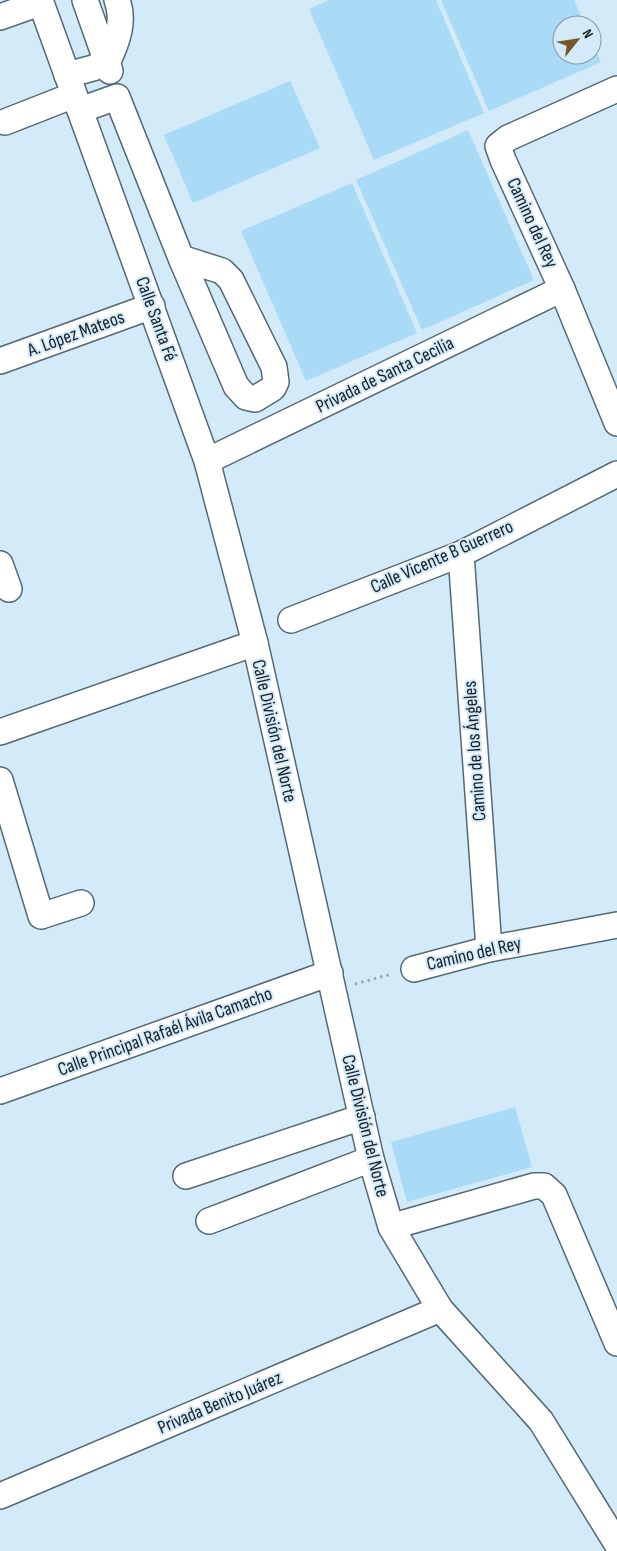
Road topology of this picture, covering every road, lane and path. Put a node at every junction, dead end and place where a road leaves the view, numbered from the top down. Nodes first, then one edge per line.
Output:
1 (85, 0) edge
2 (117, 0) edge
3 (40, 1) edge
4 (0, 17) edge
5 (108, 61) junction
6 (617, 89) edge
7 (74, 94) junction
8 (117, 97) junction
9 (5, 122) dead end
10 (181, 258) junction
11 (562, 289) junction
12 (152, 306) junction
13 (0, 361) edge
14 (617, 423) edge
15 (207, 461) junction
16 (617, 474) edge
17 (461, 554) junction
18 (0, 564) edge
19 (9, 588) dead end
20 (291, 620) dead end
21 (255, 643) junction
22 (0, 732) edge
23 (0, 780) edge
24 (81, 903) dead end
25 (617, 925) edge
26 (489, 948) junction
27 (414, 969) joint
28 (331, 981) junction
29 (0, 1091) edge
30 (362, 1117) junction
31 (371, 1158) junction
32 (186, 1176) dead end
33 (209, 1221) dead end
34 (404, 1224) dead end
35 (440, 1309) junction
36 (617, 1343) edge
37 (0, 1496) edge
38 (617, 1544) edge

1 - 5 street
2 - 5 street
3 - 4 street
3 - 7 street, Calle Santa Fé
5 - 7 street
5 - 8 street
6 - 11 street, Camino del Rey
7 - 8 street
7 - 9 street
7 - 12 street, Calle Santa Fé
8 - 10 street
10 - 10 street
11 - 14 street, Camino del Rey
11 - 15 street, Privada de Santa Cecilia
12 - 13 street, A. López Mateos
12 - 15 street, Calle Santa Fé
15 - 21 street, Calle Santa Fé
16 - 17 street, Calle Vicente B Guerrero
17 - 20 street, Calle Vicente B Guerrero
17 - 26 street, Camino de los Ángeles
18 - 19 street
21 - 22 street
21 - 28 street, Calle División del Norte
23 - 24 street
25 - 26 street, Camino del Rey
26 - 27 street, Camino del Rey
27 - 28 path, Camino del Rey
28 - 29 street, Calle Principal Rafaél Ávila Camacho
28 - 30 street, Calle División del Norte
30 - 31 street, Calle División del Norte
30 - 32 street
31 - 33 street
31 - 35 street, Calle División del Norte
34 - 36 street
35 - 37 street, Privada Benito Juárez
35 - 38 street, Calle División del Norte

